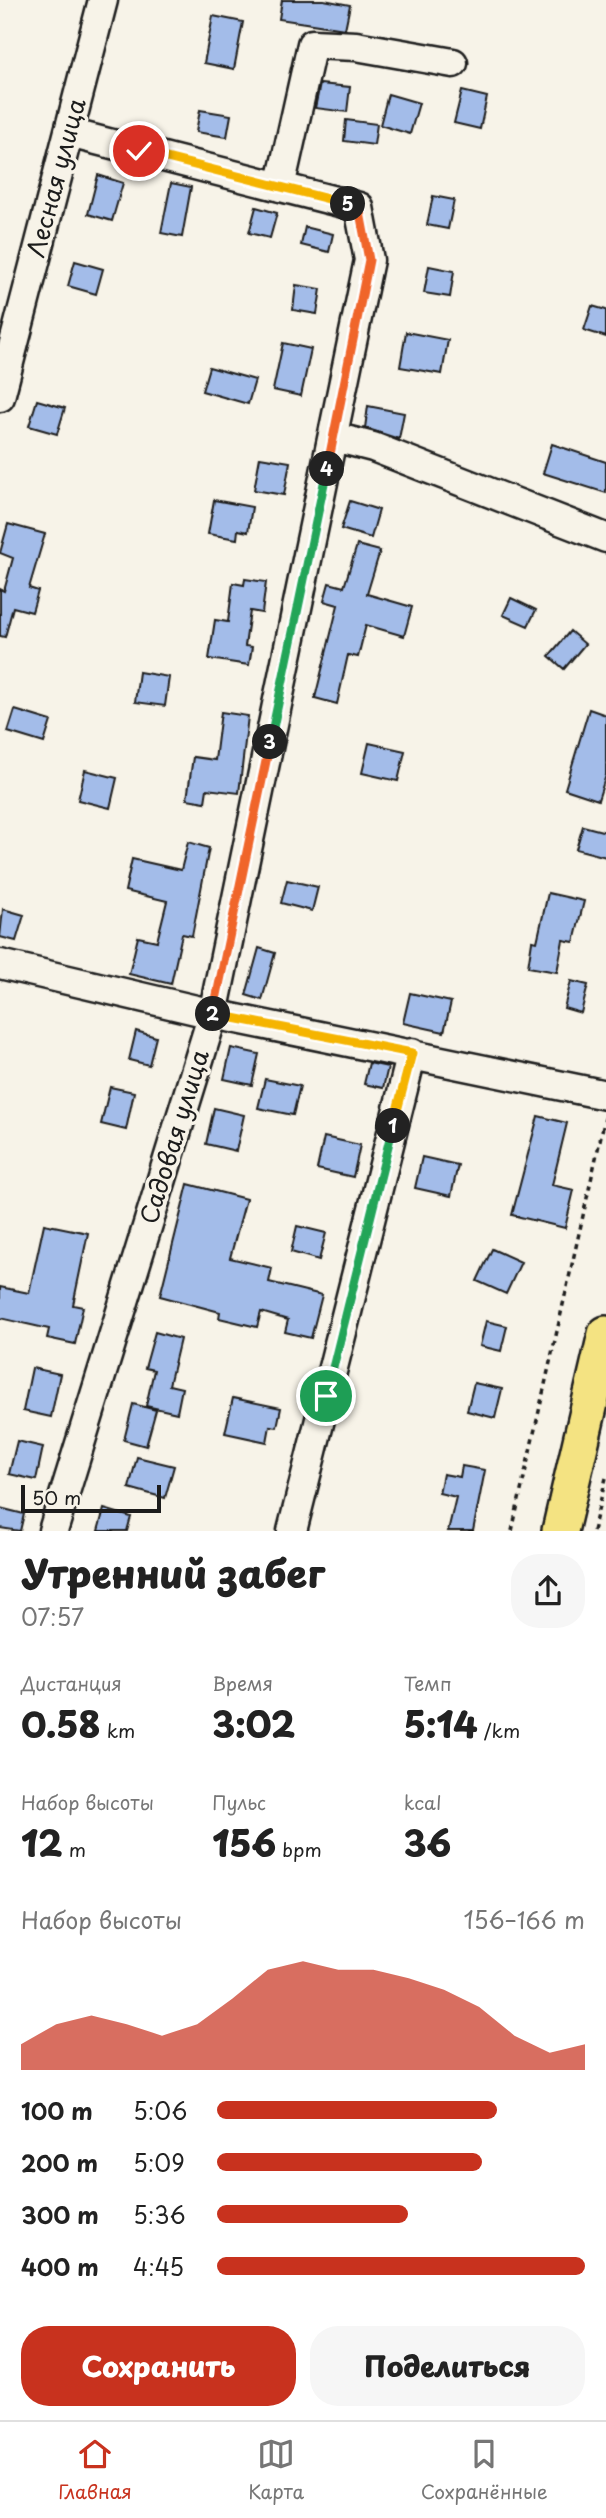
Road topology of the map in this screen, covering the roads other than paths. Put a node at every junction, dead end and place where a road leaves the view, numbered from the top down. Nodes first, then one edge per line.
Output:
1 (103, 0) edge
2 (453, 63) dead end
3 (69, 133) junction
4 (280, 187) junction
5 (0, 397) edge
6 (334, 437) junction
7 (606, 538) edge
8 (0, 964) edge
9 (213, 1014) junction
10 (412, 1053) junction
11 (606, 1096) edge
12 (606, 1334) edge
13 (53, 1531) edge
14 (292, 1531) edge
15 (560, 1531) edge

1 - 3 street, Лесная улица
2 - 4 street
3 - 4 street, Садовая улица
3 - 5 street, Лесная улица
4 - 6 street, Садовая улица
6 - 7 street
6 - 9 street, Садовая улица
8 - 9 street
9 - 10 street
9 - 13 street, Садовая улица
10 - 11 street
10 - 14 street
12 - 15 main road

